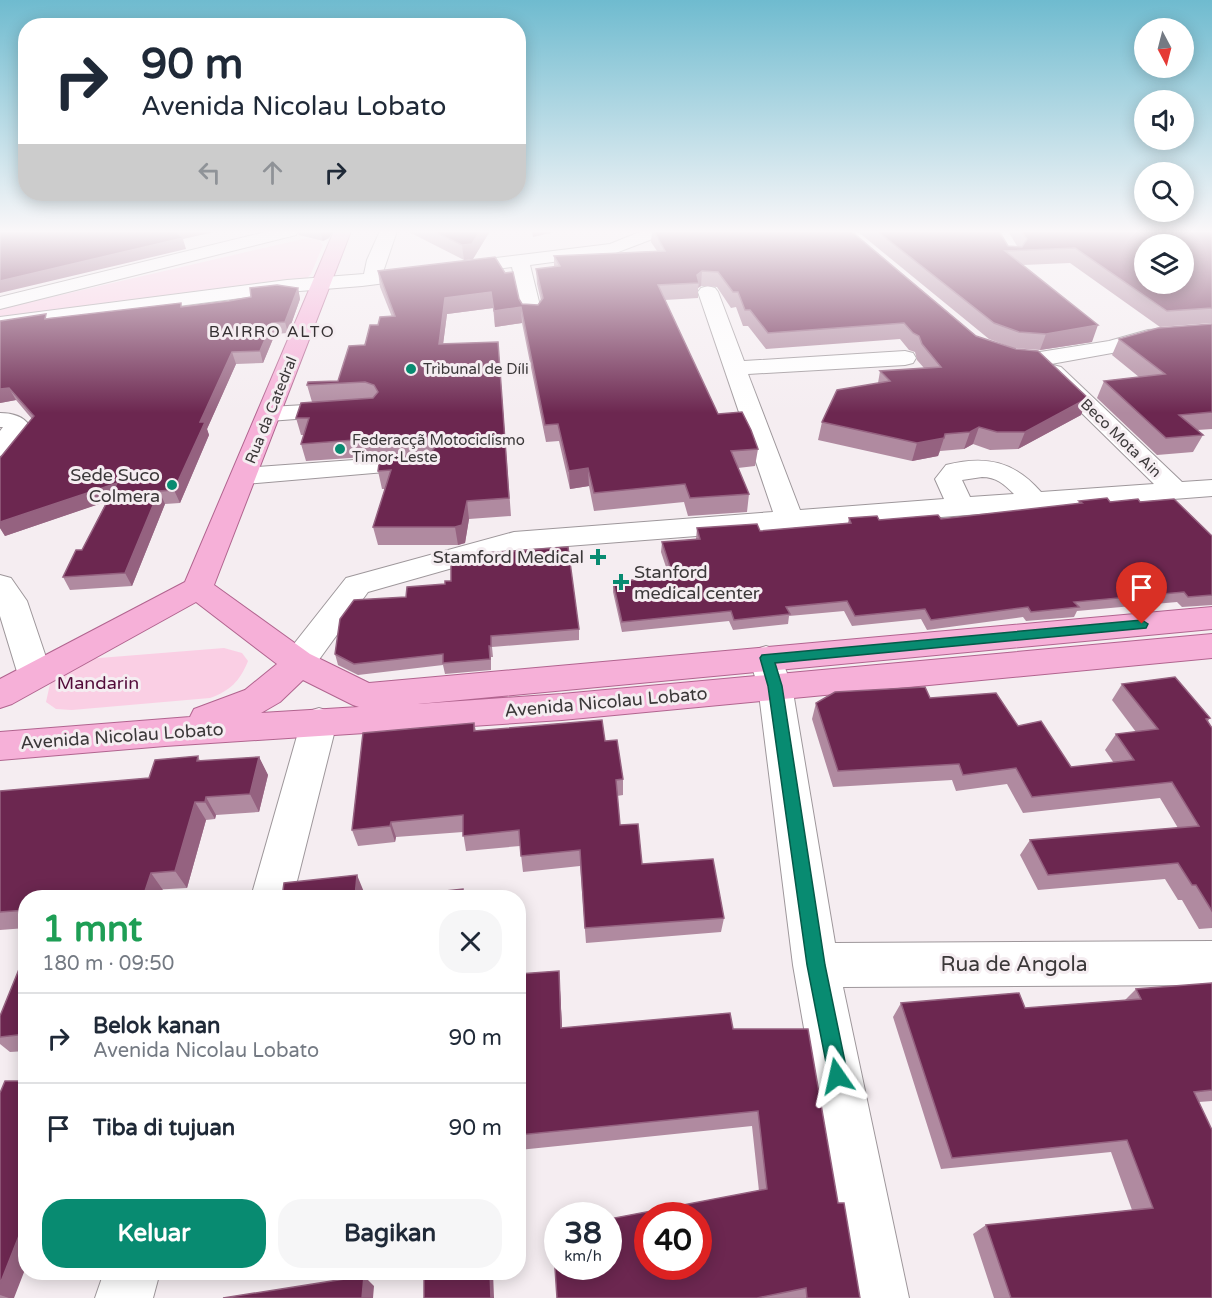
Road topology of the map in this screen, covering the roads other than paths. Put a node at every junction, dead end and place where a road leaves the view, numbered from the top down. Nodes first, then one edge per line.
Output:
1 (39, 292) edge
2 (250, 292) edge
3 (320, 292) edge
4 (527, 292) edge
5 (708, 292) edge
6 (0, 303) edge
7 (532, 314) edge
8 (0, 324) edge
9 (1212, 331) edge
10 (905, 358) dead end
11 (735, 368) junction
12 (368, 408) edge
13 (269, 414) junction
14 (0, 420) edge
15 (0, 448) edge
16 (424, 463) edge
17 (244, 476) junction
18 (1212, 488) edge
19 (1176, 491) junction
20 (789, 519) junction
21 (0, 585) edge
22 (198, 588) junction
23 (1212, 618) edge
24 (1212, 646) edge
25 (298, 663) junction
26 (771, 672) junction
27 (35, 675) junction
28 (0, 695) edge
29 (319, 722) junction
30 (165, 732) junction
31 (0, 746) edge
32 (274, 890) edge
33 (1212, 963) edge
34 (816, 965) junction
35 (130, 1280) edge
36 (124, 1298) edge
37 (880, 1298) edge

1 - 6 street
2 - 8 street
3 - 13 main road, Rua da Catedral
4 - 7 street
5 - 11 street
9 - 19 street, Beco Mota Ain
10 - 11 street
11 - 20 street
12 - 13 street
13 - 17 main road, Rua da Catedral
14 - 15 street
16 - 17 street
17 - 22 main road, Rua da Catedral
18 - 19 street
19 - 20 street
20 - 25 street
21 - 27 street
22 - 25 main road
22 - 27 main road
23 - 26 main road, Avenida Nicolau Lobato
24 - 26 main road, Avenida Nicolau Lobato
25 - 26 main road, Avenida Nicolau Lobato
25 - 29 main road
25 - 30 main road
26 - 29 main road, Avenida Nicolau Lobato
26 - 34 street
27 - 28 main road
29 - 30 main road, Avenida Nicolau Lobato
29 - 32 street
30 - 31 main road, Avenida Nicolau Lobato
33 - 34 street, Rua de Angola
34 - 37 street
35 - 36 street

